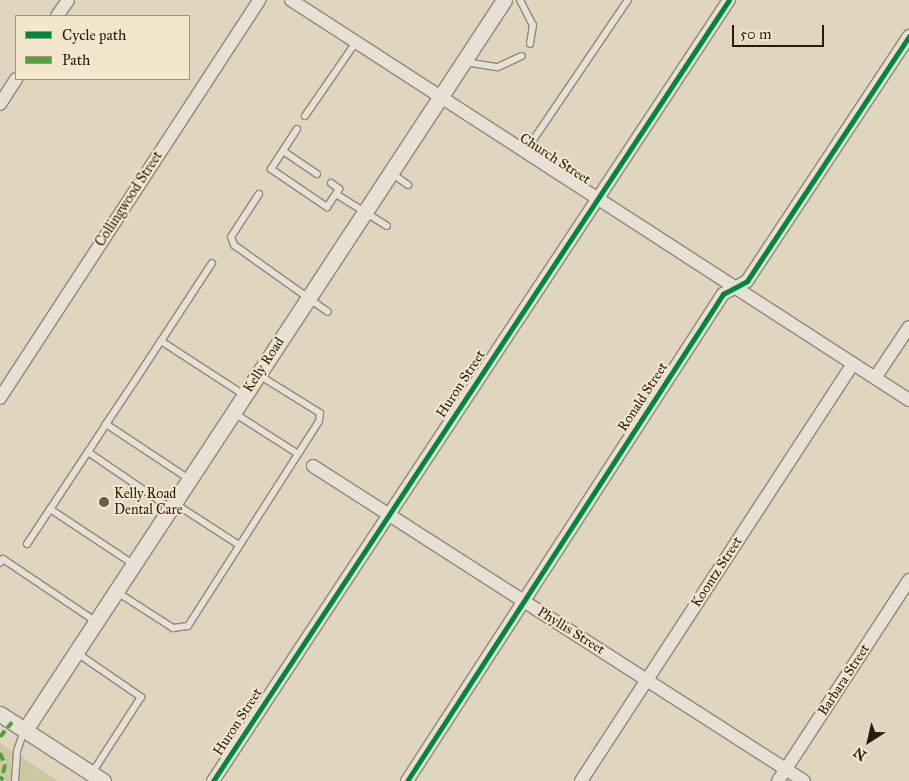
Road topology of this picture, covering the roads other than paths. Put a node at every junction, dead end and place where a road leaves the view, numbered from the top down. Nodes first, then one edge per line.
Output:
1 (68, 0) edge
2 (258, 0) edge
3 (291, 0) edge
4 (504, 0) edge
5 (520, 0) edge
6 (628, 0) edge
7 (729, 0) edge
8 (58, 15) edge
9 (909, 36) edge
10 (356, 42) junction
11 (530, 44) dead end
12 (522, 56) dead end
13 (465, 62) junction
14 (15, 80) edge
15 (442, 99) junction
16 (0, 104) edge
17 (305, 116) dead end
18 (297, 129) dead end
19 (282, 151) junction
20 (524, 152) junction
21 (391, 173) junction
22 (317, 174) dead end
23 (331, 183) dead end
24 (408, 185) dead end
25 (259, 194) dead end
26 (336, 194) junction
27 (596, 198) junction
28 (365, 211) junction
29 (387, 226) dead end
30 (212, 263) dead end
31 (735, 288) junction
32 (306, 298) junction
33 (328, 312) dead end
34 (909, 327) edge
35 (161, 341) junction
36 (853, 364) junction
37 (258, 375) junction
38 (875, 378) junction
39 (244, 395) junction
40 (0, 398) edge
41 (909, 400) edge
42 (233, 412) junction
43 (106, 424) junction
44 (88, 452) junction
45 (298, 454) junction
46 (313, 466) dead end
47 (189, 479) junction
48 (172, 505) junction
49 (50, 509) junction
50 (390, 513) junction
51 (27, 544) dead end
52 (239, 545) junction
53 (0, 563) edge
54 (133, 564) junction
55 (909, 580) edge
56 (116, 591) junction
57 (524, 602) junction
58 (96, 622) junction
59 (76, 652) junction
60 (647, 680) junction
61 (0, 714) edge
62 (25, 730) junction
63 (786, 769) junction
64 (97, 777) edge
65 (16, 781) edge
66 (213, 781) edge
67 (407, 781) edge
68 (581, 781) edge
69 (778, 781) edge
70 (804, 781) edge

1 - 8 street
2 - 40 street, Collingwood Street
3 - 10 street, Church Street
4 - 13 street, Kelly Road
5 - 11 lane
6 - 20 lane
7 - 27 street, Huron Street
9 - 31 street, Ronald Street
10 - 15 street, Church Street
10 - 17 lane
12 - 13 lane
13 - 15 street, Kelly Road
14 - 16 street
15 - 20 street, Church Street
15 - 21 street, Kelly Road
18 - 19 lane
19 - 22 lane
19 - 26 lane
20 - 27 street, Church Street
21 - 24 lane
21 - 28 street, Kelly Road
23 - 26 lane
25 - 32 lane
26 - 28 lane
27 - 31 street, Church Street
27 - 50 street, Huron Street
28 - 29 lane
28 - 32 street, Kelly Road
30 - 35 lane
31 - 36 street, Church Street
31 - 57 street, Ronald Street
32 - 33 lane
32 - 37 street, Kelly Road
34 - 38 street
35 - 39 lane
35 - 43 lane
36 - 38 street, Church Street
36 - 60 street, Koontz Street
37 - 39 street, Kelly Road
37 - 45 lane
38 - 41 street, Church Street
39 - 42 street, Kelly Road
42 - 45 lane
42 - 47 street, Kelly Road
43 - 44 lane
43 - 47 lane
44 - 48 lane
44 - 49 lane
45 - 52 lane
46 - 50 street, Phyllis Street
47 - 48 street, Kelly Road
48 - 52 lane
48 - 54 street, Kelly Road
49 - 51 lane
49 - 54 lane
50 - 57 street, Phyllis Street
50 - 66 street, Huron Street
52 - 56 lane
53 - 58 lane
54 - 56 street, Kelly Road
55 - 63 street, Barbara Street
56 - 58 street, Kelly Road
57 - 60 street, Phyllis Street
57 - 67 street, Ronald Street
58 - 59 street, Kelly Road
59 - 62 street, Kelly Road
59 - 64 lane
60 - 63 street, Phyllis Street
60 - 68 street, Koontz Street
61 - 62 street
62 - 64 street
62 - 65 lane
63 - 69 street, Barbara Street
63 - 70 street, Phyllis Street

